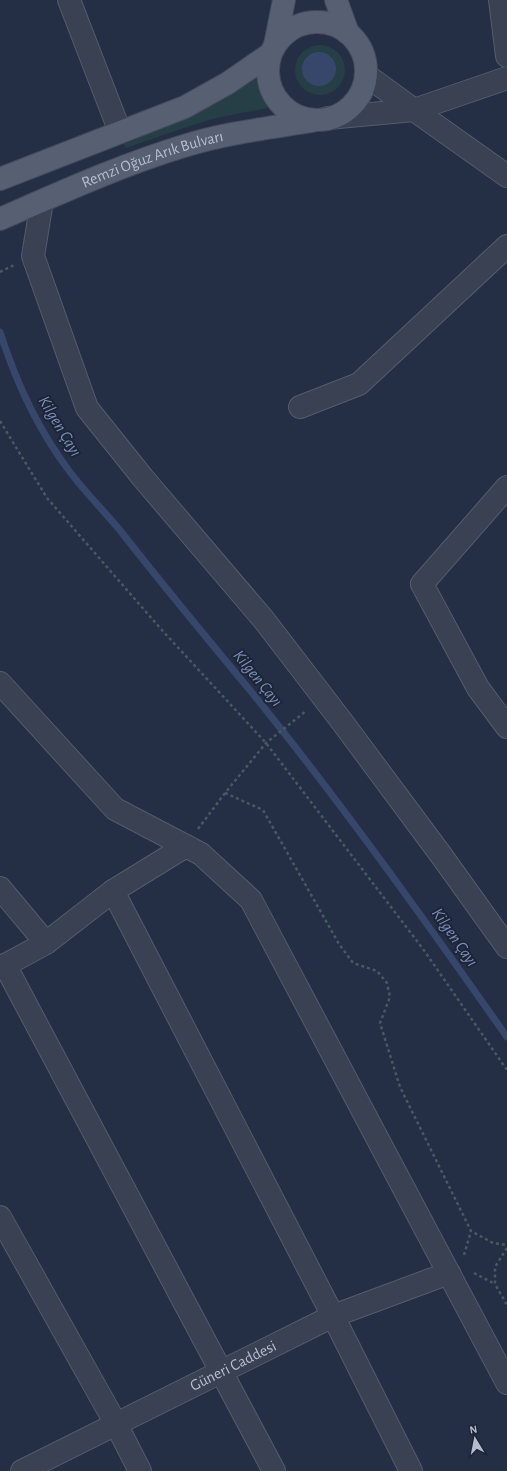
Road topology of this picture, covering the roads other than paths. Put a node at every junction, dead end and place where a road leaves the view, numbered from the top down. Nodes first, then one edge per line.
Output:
1 (69, 0) edge
2 (284, 0) edge
3 (336, 0) edge
4 (500, 0) edge
5 (348, 33) junction
6 (273, 50) junction
7 (507, 56) edge
8 (366, 75) junction
9 (507, 78) edge
10 (414, 110) junction
11 (320, 119) junction
12 (120, 132) junction
13 (507, 176) edge
14 (0, 179) edge
15 (42, 201) junction
16 (0, 219) edge
17 (507, 246) edge
18 (300, 407) dead end
19 (506, 490) edge
20 (0, 683) edge
21 (507, 727) edge
22 (186, 846) junction
23 (0, 888) edge
24 (113, 891) junction
25 (46, 943) junction
26 (507, 947) edge
27 (3, 967) edge
28 (0, 1217) edge
29 (457, 1266) junction
30 (333, 1316) junction
31 (222, 1371) junction
32 (507, 1383) edge
33 (116, 1424) junction
34 (22, 1471) edge
35 (140, 1471) edge
36 (274, 1471) edge
37 (411, 1471) edge

1 - 12 street
2 - 6 main road
3 - 5 main road
4 - 7 street
5 - 6 main road, Remzi Oğuz Arık Bulvarı
5 - 8 main road, Remzi Oğuz Arık Bulvarı
6 - 11 main road
6 - 12 main road, Remzi Oğuz Arık Bulvarı
8 - 10 street
8 - 11 main road, Remzi Oğuz Arık Bulvarı
9 - 10 street
10 - 11 street
10 - 13 street
11 - 15 main road, Remzi Oğuz Arık Bulvarı
12 - 14 main road, Remzi Oğuz Arık Bulvarı
15 - 16 main road, Remzi Oğuz Arık Bulvarı
15 - 26 street
17 - 18 street
19 - 21 street
20 - 22 street
22 - 24 street
22 - 29 street
23 - 25 street
24 - 25 street
24 - 30 street
25 - 27 street
27 - 31 street
28 - 33 street
29 - 30 street, Güneri Caddesi
29 - 32 street
30 - 31 street, Güneri Caddesi
30 - 37 street
31 - 33 street, Güneri Caddesi
31 - 36 street
33 - 34 street, Güneri Caddesi
33 - 35 street

